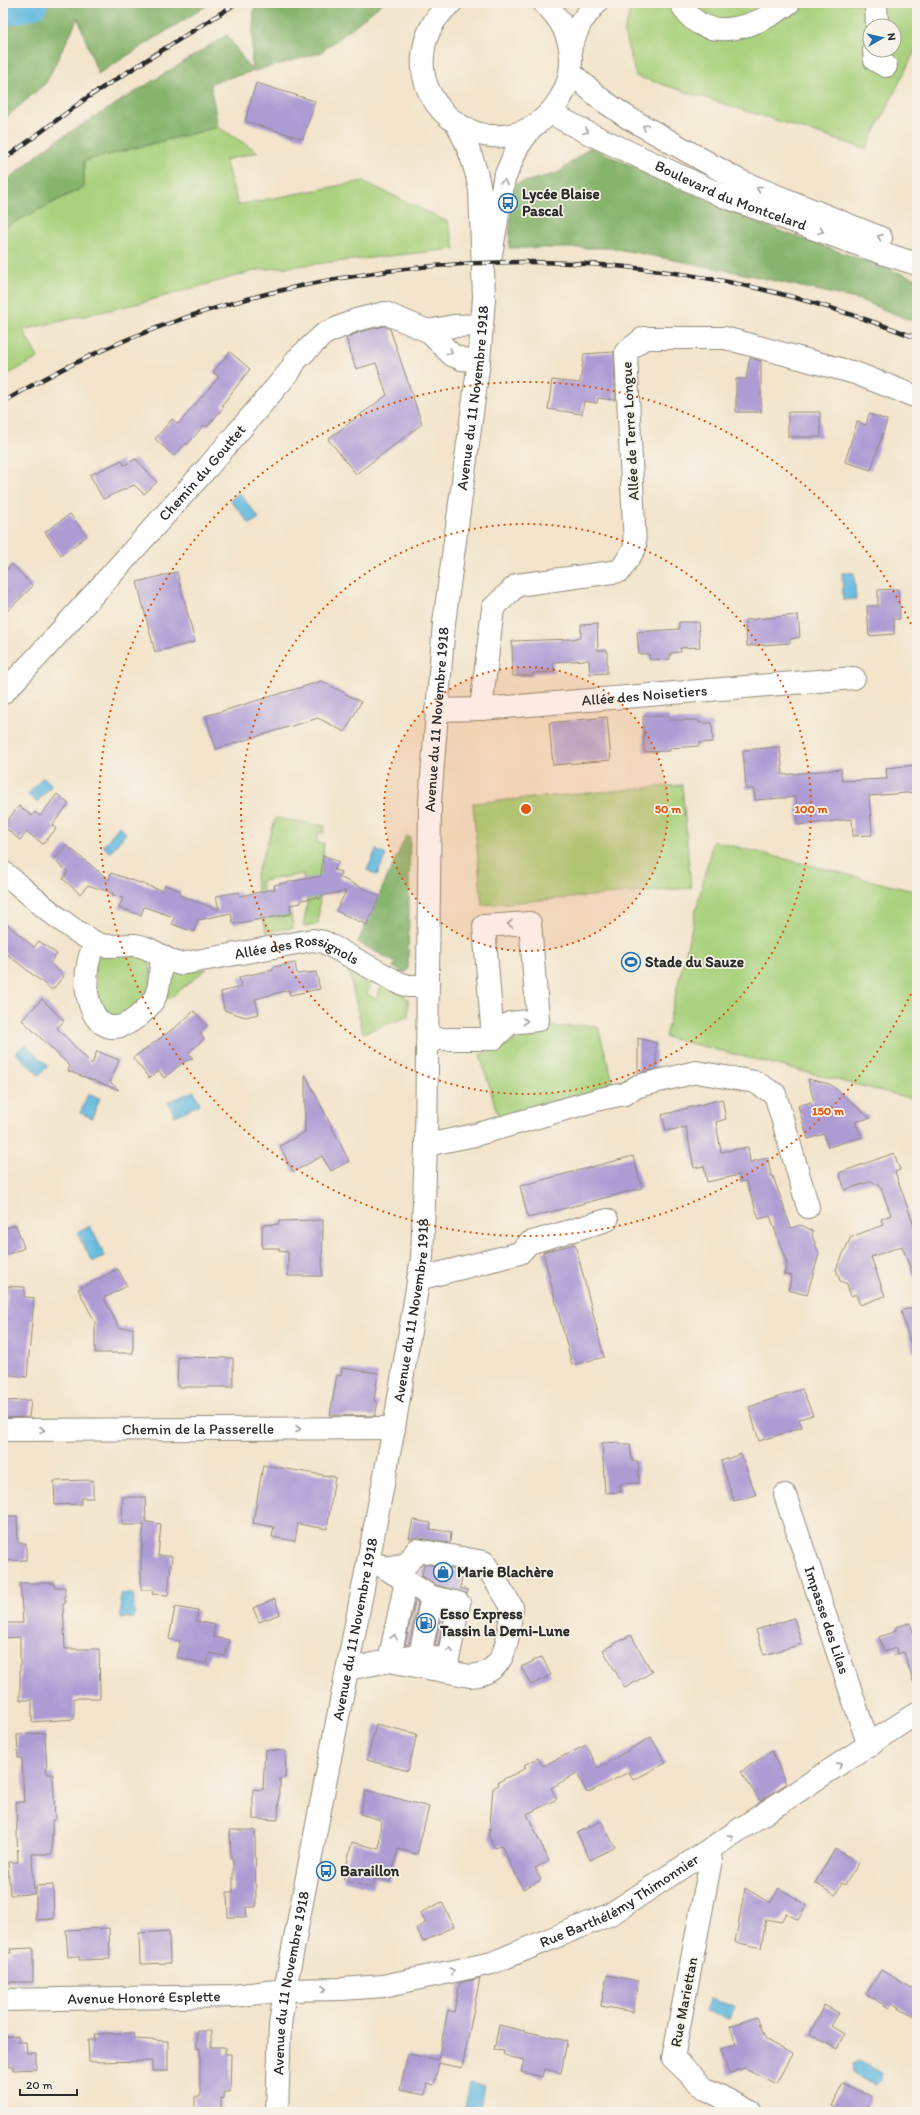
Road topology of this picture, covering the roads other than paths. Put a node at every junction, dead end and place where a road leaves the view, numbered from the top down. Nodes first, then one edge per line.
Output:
1 (450, 3) edge
2 (544, 3) edge
3 (596, 3) edge
4 (681, 3) edge
5 (789, 3) edge
6 (876, 3) edge
7 (877, 18) edge
8 (570, 47) junction
9 (570, 73) junction
10 (552, 112) junction
11 (457, 124) junction
12 (531, 128) junction
13 (917, 248) edge
14 (917, 264) edge
15 (484, 298) junction
16 (482, 325) junction
17 (428, 331) junction
18 (479, 361) junction
19 (917, 397) edge
20 (854, 678) dead end
21 (3, 693) edge
22 (481, 709) junction
23 (436, 710) junction
24 (3, 872) edge
25 (96, 944) junction
26 (162, 956) junction
27 (428, 986) junction
28 (428, 1039) junction
29 (493, 1039) junction
30 (426, 1145) junction
31 (808, 1207) dead end
32 (607, 1220) dead end
33 (418, 1279) junction
34 (394, 1428) junction
35 (3, 1430) edge
36 (785, 1495) dead end
37 (377, 1563) junction
38 (406, 1581) junction
39 (432, 1597) junction
40 (420, 1655) junction
41 (390, 1661) junction
42 (348, 1669) junction
43 (915, 1718) edge
44 (869, 1746) junction
45 (707, 1852) junction
46 (285, 1990) junction
47 (3, 2000) edge
48 (277, 2112) edge
49 (751, 2112) edge

1 - 11 street
2 - 8 street
3 - 8 street
4 - 5 street
6 - 7 street
8 - 9 street
9 - 10 street
13 -> 9 street, Boulevard du Montcelard
10 - 12 street
10 -> 14 street, Boulevard du Montcelard
11 - 12 street
11 - 15 street, Avenue du 11 Novembre 1918
15 -> 12 street, Avenue du 11 Novembre 1918
15 - 16 street, Avenue du 11 Novembre 1918
16 - 17 street
16 - 18 street, Avenue du 11 Novembre 1918
17 -> 18 street, Chemin du Gouttet
17 - 21 street, Chemin du Gouttet
18 - 23 street, Avenue du 11 Novembre 1918
19 - 22 street, Allée de Terre Longue
20 - 22 street, Allée des Noisetiers
22 - 23 street, Allée des Noisetiers
23 - 27 street, Avenue du 11 Novembre 1918
24 - 25 street
25 - 26 street, Allée des Rossignols
25 - 26 street
26 - 27 street, Allée des Rossignols
27 - 28 street, Avenue du 11 Novembre 1918
28 - 29 street
28 - 30 street, Avenue du 11 Novembre 1918
29 -> 29 street
30 - 31 street
30 - 33 street, Avenue du 11 Novembre 1918
32 - 33 street
33 - 34 street, Avenue du 11 Novembre 1918
35 -> 34 street, Chemin de la Passerelle
34 - 37 street, Avenue du 11 Novembre 1918
36 - 44 street, Impasse des Lilas
37 - 38 street
37 - 41 street
37 - 42 street, Avenue du 11 Novembre 1918
38 - 39 street
41 -> 38 street
39 - 40 street
40 -> 39 street
40 - 41 street
41 - 42 street
42 - 46 street, Avenue du 11 Novembre 1918
43 - 44 street, Rue Barthélémy Thimonnier
45 -> 44 street, Rue Barthélémy Thimonnier
46 -> 45 street, Rue Barthélémy Thimonnier
45 - 49 street, Rue Mariettan
46 - 47 street, Avenue Honoré Esplette
46 - 48 street, Avenue du 11 Novembre 1918

